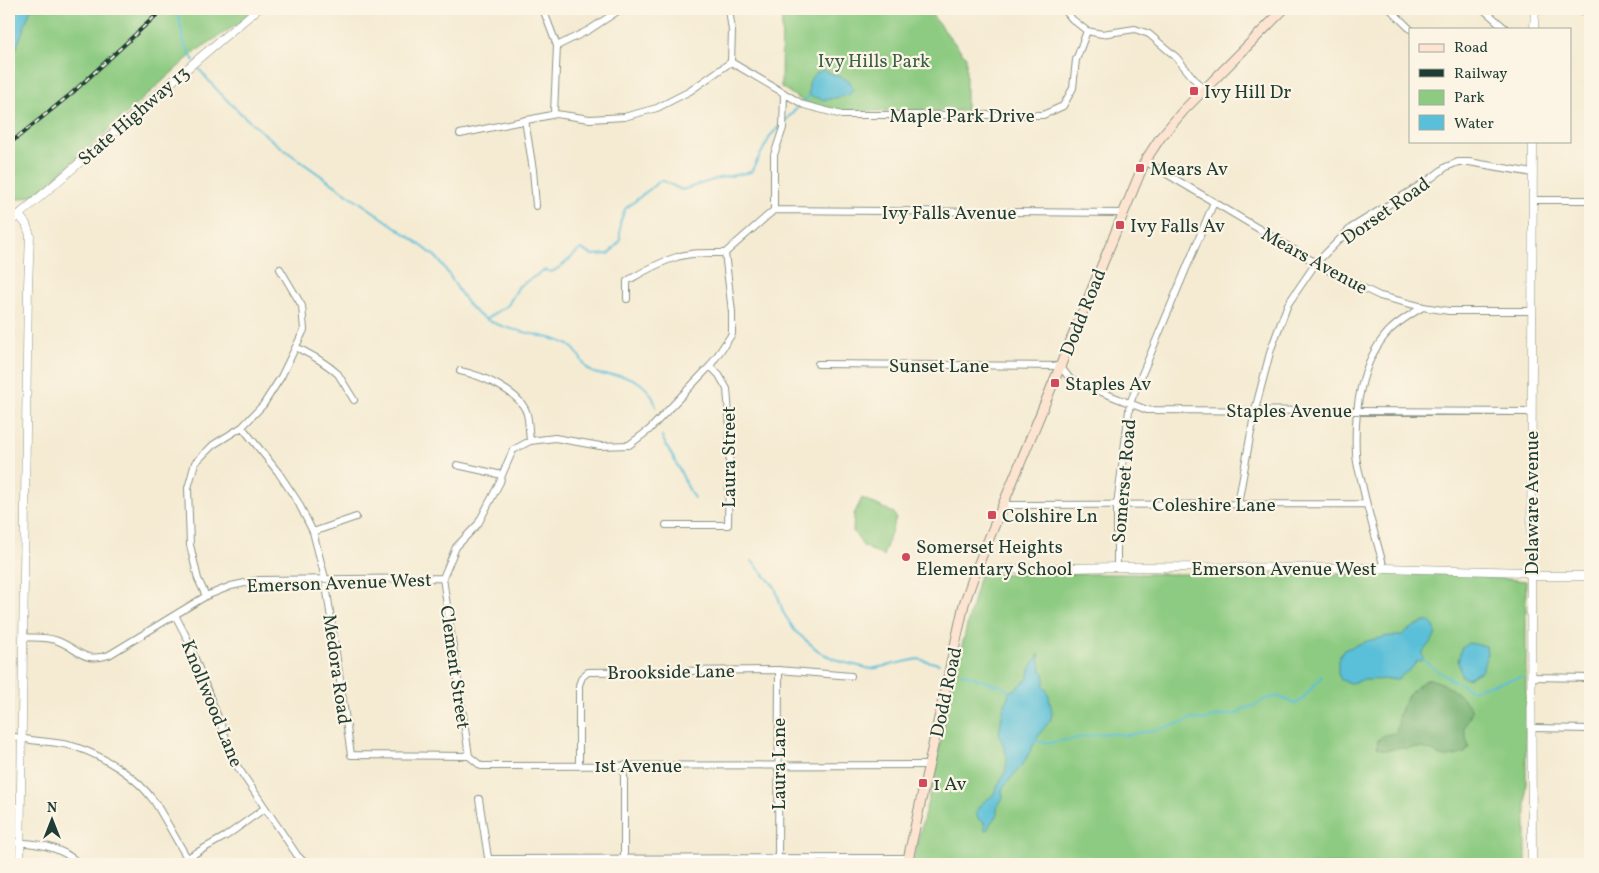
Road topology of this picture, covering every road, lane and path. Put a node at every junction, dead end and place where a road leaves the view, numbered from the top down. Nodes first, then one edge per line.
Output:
1 (258, 9) edge
2 (543, 9) edge
3 (622, 9) edge
4 (729, 9) edge
5 (1064, 9) edge
6 (1284, 9) edge
7 (1390, 9) edge
8 (1483, 9) edge
9 (1535, 10) edge
10 (1590, 11) edge
11 (1409, 28) edge
12 (1505, 28) edge
13 (1534, 28) edge
14 (1087, 30) junction
15 (557, 46) junction
16 (731, 62) junction
17 (1204, 91) junction
18 (784, 93) junction
19 (556, 114) junction
20 (524, 120) junction
21 (460, 134) dead end
22 (1533, 142) edge
23 (1145, 161) junction
24 (1533, 173) junction
25 (1533, 200) junction
26 (1590, 200) edge
27 (1214, 202) junction
28 (536, 206) dead end
29 (774, 210) junction
30 (1123, 213) junction
31 (19, 215) junction
32 (9, 224) edge
33 (725, 253) junction
34 (1316, 263) junction
35 (280, 269) dead end
36 (627, 299) dead end
37 (1423, 307) junction
38 (1532, 310) junction
39 (296, 347) junction
40 (818, 364) dead end
41 (710, 366) junction
42 (1060, 366) junction
43 (460, 371) dead end
44 (354, 400) dead end
45 (1130, 403) junction
46 (1255, 410) junction
47 (1357, 410) junction
48 (1532, 412) junction
49 (242, 427) junction
50 (530, 441) junction
51 (457, 465) dead end
52 (502, 475) junction
53 (1117, 504) junction
54 (1238, 504) junction
55 (1366, 504) junction
56 (1002, 505) junction
57 (356, 517) dead end
58 (666, 525) dead end
59 (313, 532) junction
60 (1117, 567) junction
61 (1384, 568) junction
62 (976, 570) junction
63 (1531, 576) junction
64 (1590, 576) edge
65 (325, 578) junction
66 (443, 578) junction
67 (206, 596) junction
68 (175, 615) junction
69 (23, 637) junction
70 (779, 670) junction
71 (851, 676) dead end
72 (1531, 677) junction
73 (1590, 678) edge
74 (1532, 728) junction
75 (1590, 729) edge
76 (9, 735) edge
77 (22, 740) junction
78 (351, 755) joint
79 (470, 756) junction
80 (778, 764) junction
81 (579, 765) junction
82 (624, 765) junction
83 (929, 765) junction
84 (479, 799) dead end
85 (266, 808) junction
86 (9, 842) edge
87 (20, 843) junction
88 (187, 858) junction
89 (778, 859) junction
90 (908, 861) edge
91 (488, 862) edge
92 (624, 862) edge
93 (20, 864) edge
94 (79, 864) edge
95 (190, 864) edge
96 (306, 864) edge
97 (1532, 864) edge

1 - 31 street, State Highway 13
2 - 15 street
3 - 15 street
4 - 16 street
5 - 14 street
6 - 17 main road, Dodd Road
7 - 11 street
8 - 12 street
9 - 10 street
9 - 13 street
14 - 17 street
14 - 18 street, Maple Park Drive
15 - 19 street
16 - 18 street, Maple Park Drive
16 - 19 street
17 - 23 main road, Dodd Road
18 - 29 street
19 - 20 street
20 - 21 street
20 - 28 street
22 - 24 street, Delaware Avenue
23 - 27 street, Mears Avenue
23 - 30 main road, Dodd Road
24 - 25 street, Delaware Avenue
24 - 34 street, Dorset Road
25 - 26 street
25 - 38 street, Delaware Avenue
27 - 34 street, Mears Avenue
27 - 45 street, Somerset Road
29 - 30 street, Ivy Falls Avenue
29 - 33 street
30 - 42 main road, Dodd Road
31 - 32 street, State Highway 13
31 - 69 street
33 - 36 street
33 - 41 street
34 - 37 street, Mears Avenue
34 - 46 street, Dorset Road
35 - 39 street
37 - 38 street, Mears Avenue
37 - 47 street
38 - 48 street, Delaware Avenue
39 - 44 street
39 - 49 street
40 - 42 street, Sunset Lane
41 - 50 street
41 - 58 street, Laura Street
42 - 45 street, Staples Avenue
42 - 56 main road, Dodd Road
43 - 50 street
45 - 46 street, Staples Avenue
45 - 53 street, Somerset Road
46 - 47 street, Staples Avenue
46 - 54 street, Dorset Road
47 - 48 street, Staples Avenue
47 - 55 street
48 - 63 street, Delaware Avenue
49 - 59 street, Medora Road
49 - 67 street
50 - 52 street, Clement Street
51 - 52 street
52 - 66 street, Clement Street
53 - 54 street, Coleshire Lane
53 - 56 street, Coleshire Lane
53 - 60 street, Somerset Road
54 - 55 street, Coleshire Lane
55 - 61 street
56 - 62 main road, Dodd Road
57 - 59 street
59 - 65 street, Medora Road
60 - 61 street, Emerson Avenue West
60 - 62 street, Emerson Avenue West
61 - 63 street, Emerson Avenue West
62 - 83 main road, Dodd Road
63 - 64 street, Emerson Avenue West
63 - 72 street, Delaware Avenue
65 - 66 street, Emerson Avenue West
65 - 67 street, Emerson Avenue West
65 - 78 street, Medora Road
66 - 79 street, Clement Street
67 - 68 street, Emerson Avenue West
68 - 69 street
68 - 85 street, Knollwood Lane
69 - 77 street
70 - 71 street, Brookside Lane
70 - 80 street, Laura Lane
70 - 81 street, Brookside Lane
72 - 73 street
72 - 74 street, Delaware Avenue
74 - 75 street
74 - 97 street, Delaware Avenue
76 - 77 street
77 - 87 street
77 - 88 street
78 - 79 street, 1st Avenue
79 - 81 street, 1st Avenue
80 - 82 street, 1st Avenue
80 - 83 street, 1st Avenue
80 - 89 street, Laura Lane
81 - 82 street, 1st Avenue
82 - 92 street
83 - 90 main road, Dodd Road
84 - 91 street
85 - 88 street
85 - 96 street, Knollwood Lane
86 - 87 street
87 - 93 street
87 - 94 street
88 - 95 street
89 - 90 street
89 - 92 street
91 - 92 street

